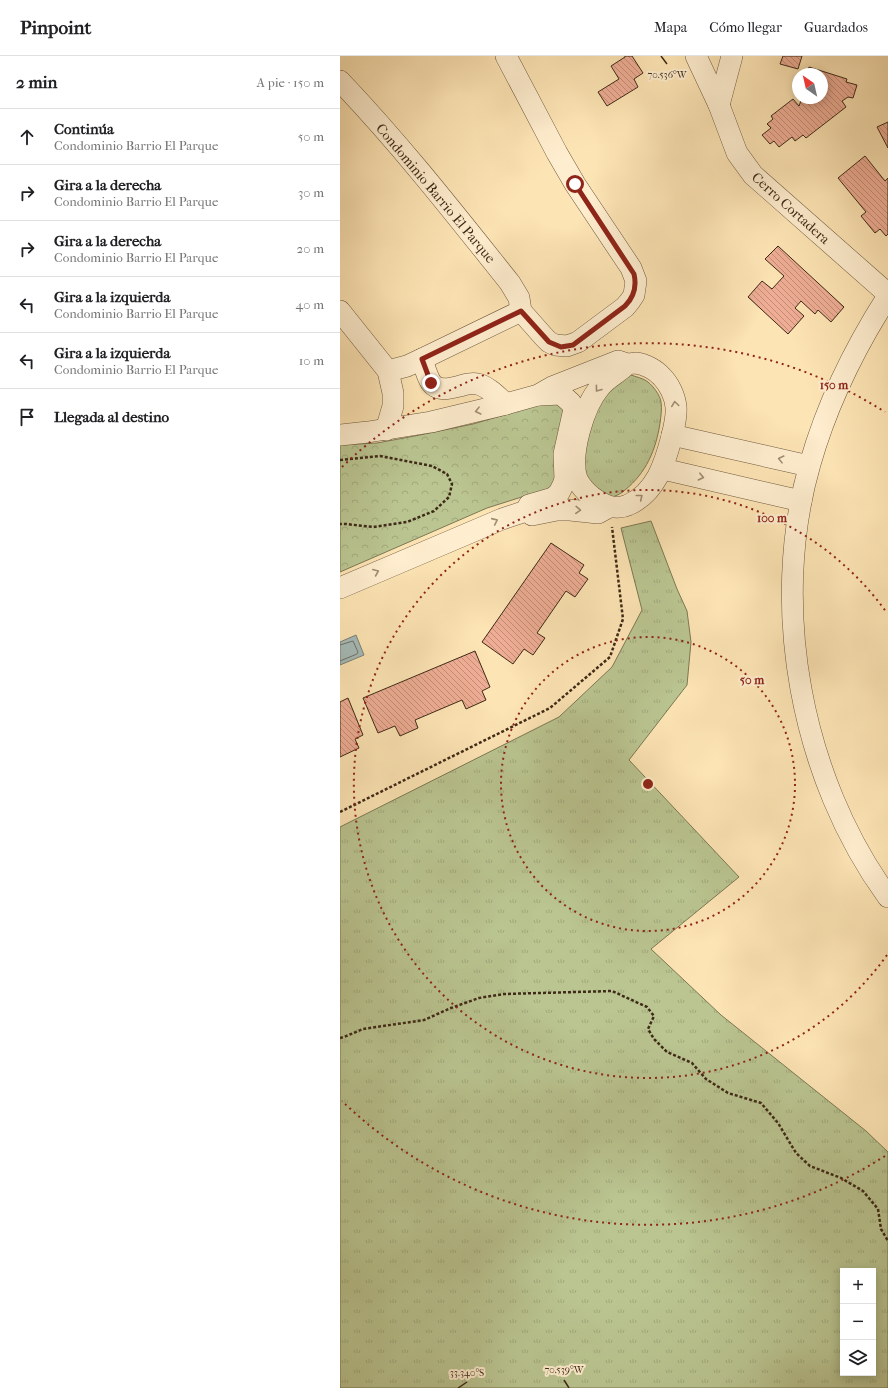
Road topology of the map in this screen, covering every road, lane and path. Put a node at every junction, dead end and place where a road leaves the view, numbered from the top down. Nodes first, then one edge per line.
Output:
1 (506, 56) edge
2 (696, 56) edge
3 (732, 56) edge
4 (340, 81) edge
5 (719, 105) junction
6 (888, 295) edge
7 (340, 311) edge
8 (521, 311) junction
9 (422, 359) junction
10 (627, 364) junction
11 (388, 372) junction
12 (538, 395) junction
13 (506, 404) junction
14 (386, 430) junction
15 (340, 435) edge
16 (672, 435) junction
17 (340, 460) edge
18 (809, 466) junction
19 (663, 469) junction
20 (801, 501) junction
21 (609, 507) junction
22 (526, 511) junction
23 (340, 524) edge
24 (613, 536) dead end
25 (340, 588) edge
26 (340, 812) edge
27 (888, 897) edge
28 (340, 1038) edge
29 (888, 1241) edge

1 - 8 street, Condominio Barrio El Parque
2 - 5 street, Cerro Cortadera
3 - 5 street
4 - 8 street, Condominio Barrio El Parque
5 - 6 street, Cerro Cortadera
6 - 18 street
7 - 11 street
8 - 9 street
9 - 11 street
9 - 13 street
10 - 12 street
16 -> 10 street
10 -> 21 street
11 - 14 street
12 - 13 street
12 - 22 street
13 -> 14 street
14 - 15 street
18 -> 16 street
16 - 19 street
17 - 23 path
18 - 20 street
19 -> 20 street
21 -> 19 street
20 - 27 street
22 -> 21 street
25 -> 22 street
24 - 26 path
28 - 29 path

